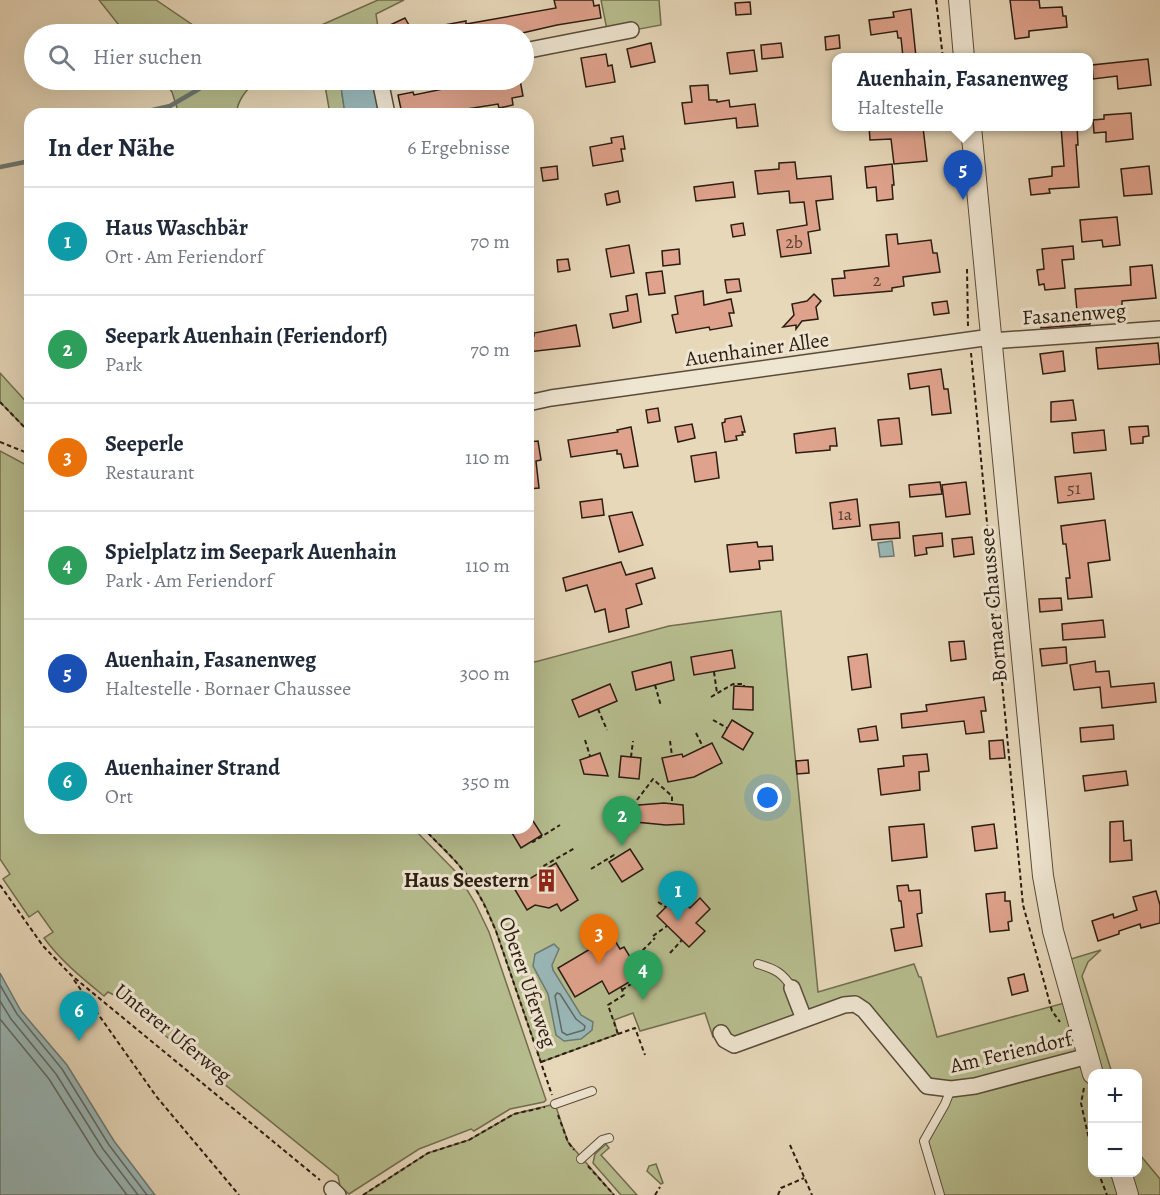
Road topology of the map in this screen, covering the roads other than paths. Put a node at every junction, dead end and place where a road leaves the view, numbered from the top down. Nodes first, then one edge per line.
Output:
1 (959, 0) edge
2 (631, 30) dead end
3 (534, 49) edge
4 (964, 53) edge
5 (382, 90) edge
6 (386, 108) edge
7 (971, 131) edge
8 (1160, 329) edge
9 (991, 339) junction
10 (534, 402) edge
11 (759, 964) dead end
12 (792, 988) joint
13 (804, 1019) junction
14 (721, 1033) dead end
15 (1088, 1069) edge
16 (1088, 1071) edge
17 (951, 1089) junction
18 (592, 1091) dead end
19 (555, 1104) road end
20 (609, 1138) dead end
21 (581, 1159) road end
22 (1122, 1177) edge
23 (940, 1195) edge
24 (1128, 1195) edge

1 - 4 street
2 - 3 street
5 - 6 street
7 - 9 street, Bornaer Chaussee
8 - 9 street, Fasanenweg
9 - 10 street, Auenhainer Allee
9 - 15 street, Bornaer Chaussee
11 - 12 lane
12 - 13 street
13 - 14 street, Am Feriendorf
13 - 17 street, Am Feriendorf
16 - 17 street, Am Feriendorf
17 - 23 lane
18 - 19 lane
20 - 21 lane
22 - 24 street

